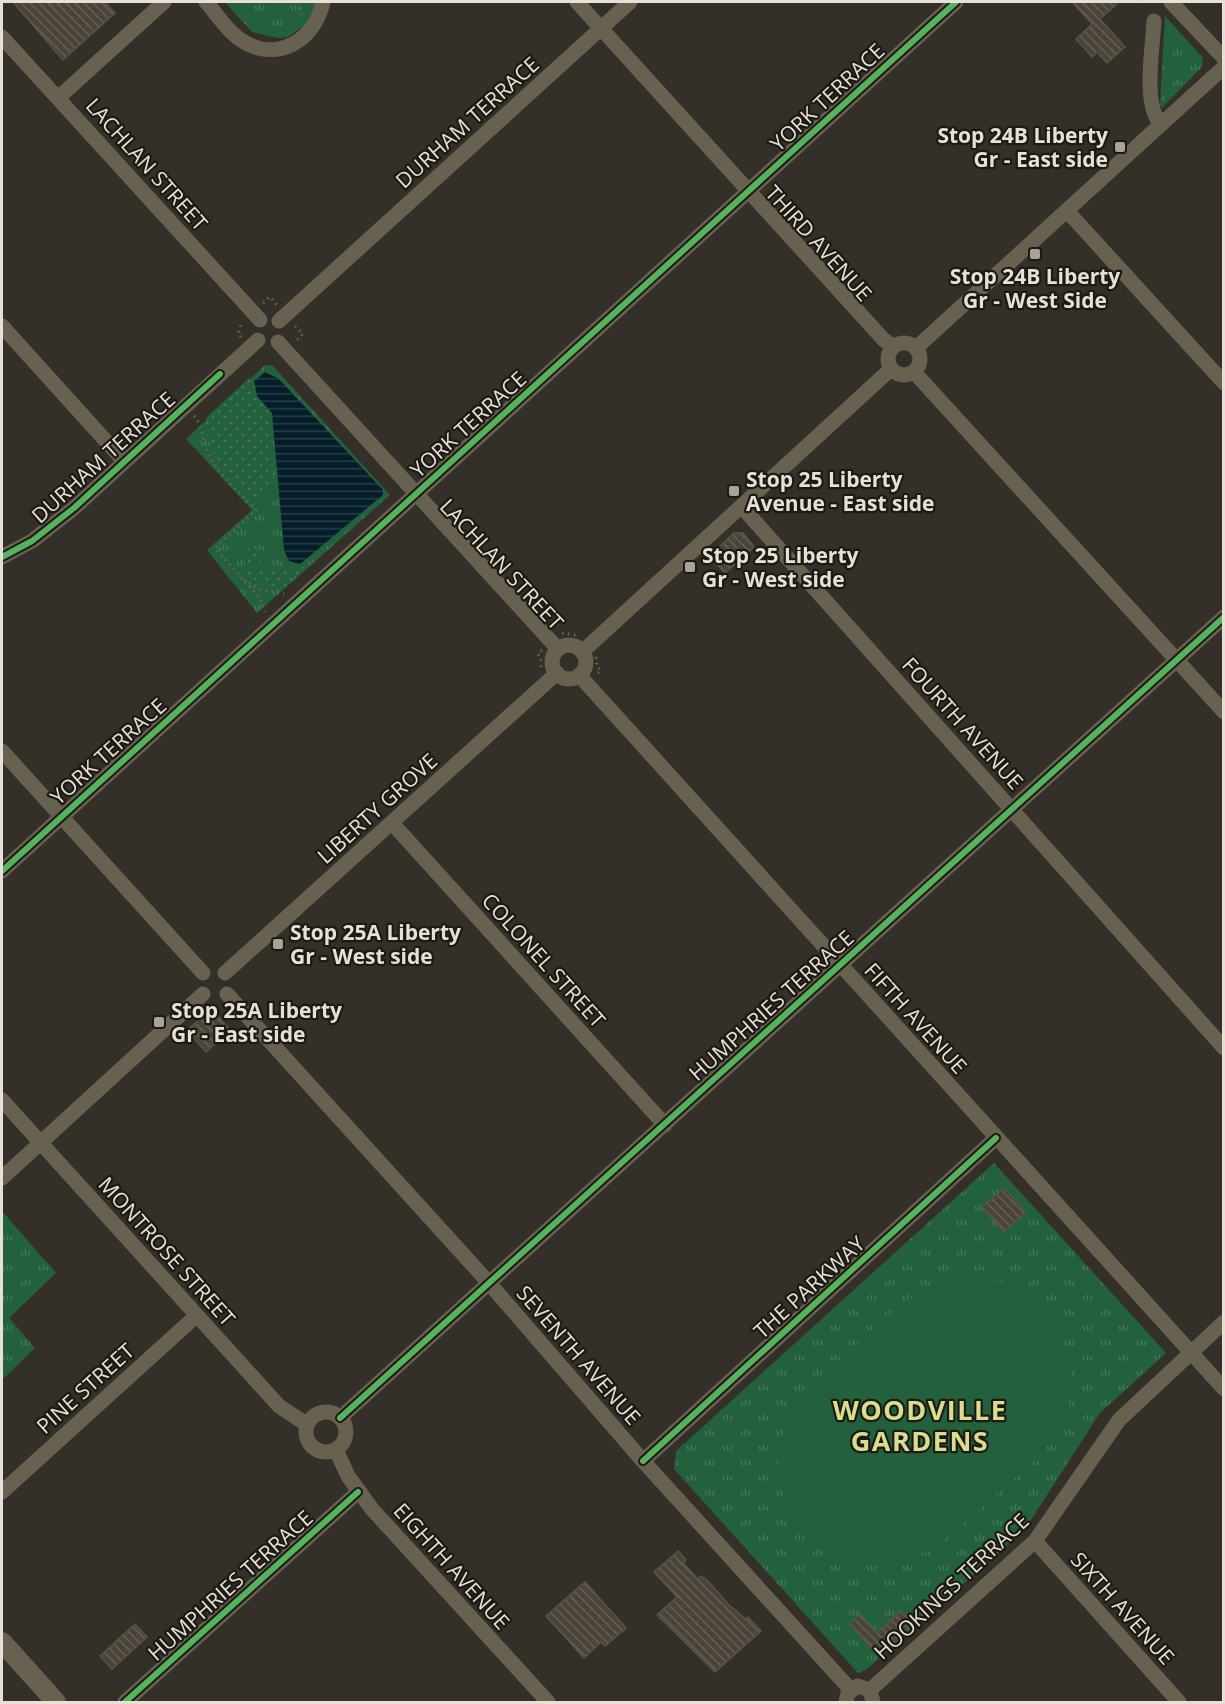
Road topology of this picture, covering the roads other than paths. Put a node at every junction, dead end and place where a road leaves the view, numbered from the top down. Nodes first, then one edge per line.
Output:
1 (164, 2) edge
2 (206, 2) edge
3 (323, 2) edge
4 (578, 2) edge
5 (630, 2) edge
6 (956, 2) edge
7 (1172, 2) edge
8 (1154, 21) dead end
9 (601, 27) junction
10 (2, 37) edge
11 (1224, 58) edge
12 (1224, 67) edge
13 (58, 98) junction
14 (1161, 124) junction
15 (749, 191) junction
16 (1068, 212) junction
17 (260, 320) junction
18 (279, 321) junction
19 (2, 326) edge
20 (258, 340) junction
21 (278, 342) junction
22 (893, 346) junction
23 (916, 348) junction
24 (891, 369) junction
25 (914, 372) junction
26 (1224, 383) edge
27 (124, 461) junction
28 (415, 494) junction
29 (742, 507) junction
30 (2, 557) edge
31 (1224, 617) edge
32 (558, 649) junction
33 (582, 652) junction
34 (1176, 660) junction
35 (557, 673) junction
36 (579, 675) junction
37 (1224, 712) edge
38 (2, 751) edge
39 (1011, 809) junction
40 (61, 817) junction
41 (392, 823) junction
42 (2, 871) edge
43 (840, 965) junction
44 (203, 973) junction
45 (225, 973) junction
46 (203, 994) junction
47 (227, 994) junction
48 (1224, 1048) edge
49 (2, 1100) edge
50 (665, 1125) junction
51 (996, 1138) junction
52 (40, 1143) junction
53 (2, 1178) edge
54 (489, 1283) junction
55 (196, 1316) junction
56 (1224, 1322) edge
57 (1190, 1352) junction
58 (1224, 1389) edge
59 (340, 1418) junction
60 (306, 1424) junction
61 (336, 1450) junction
62 (643, 1461) junction
63 (2, 1492) edge
64 (358, 1492) junction
65 (1035, 1541) junction
66 (2, 1642) edge
67 (848, 1696) edge
68 (871, 1696) edge
69 (542, 1700) edge
70 (56, 1702) edge
71 (125, 1702) edge
72 (1179, 1702) edge

1 - 13 street
2 - 3 street
4 - 9 street, THIRD AVENUE
5 - 9 street, DURHAM TERRACE
6 - 15 street, YORK TERRACE
7 - 11 street
8 - 14 street
9 - 15 street, THIRD AVENUE
9 - 18 street, DURHAM TERRACE
10 - 13 street, LACHLAN STREET
12 - 14 street
13 - 17 street, LACHLAN STREET
14 - 16 street
15 - 22 street, THIRD AVENUE
15 - 28 street, YORK TERRACE
16 - 23 street
16 - 26 street
17 - 18 street
17 - 20 street
18 - 21 street
19 - 27 street
20 - 21 street
20 - 27 street, DURHAM TERRACE
21 - 28 street, LACHLAN STREET
22 - 23 street
22 - 24 street
23 - 25 street
24 - 25 street
24 - 29 street
25 - 34 street
27 - 30 street, DURHAM TERRACE
28 - 32 street, LACHLAN STREET
28 - 40 street, YORK TERRACE
29 - 33 street
29 - 39 street, FOURTH AVENUE
31 - 34 street, HUMPHRIES TERRACE
32 - 33 street
32 - 35 street
33 - 36 street
34 - 37 street
34 - 39 street, HUMPHRIES TERRACE
35 - 36 street
35 - 41 street, LIBERTY GROVE
36 - 43 street, FIFTH AVENUE
38 - 40 street
39 - 43 street, HUMPHRIES TERRACE
39 - 48 street, FOURTH AVENUE
40 - 42 street, YORK TERRACE
40 - 44 street
41 - 45 street, LIBERTY GROVE
41 - 50 street, COLONEL STREET
43 - 50 street, HUMPHRIES TERRACE
43 - 51 street, FIFTH AVENUE
44 - 45 street
44 - 46 street
45 - 47 street
46 - 47 street
46 - 52 street
47 - 54 street, SEVENTH AVENUE
49 - 52 street, MONTROSE STREET
50 - 54 street, HUMPHRIES TERRACE
51 - 57 street, FIFTH AVENUE
51 - 62 street, THE PARKWAY
52 - 53 street
52 - 55 street, MONTROSE STREET
54 - 59 street, HUMPHRIES TERRACE
54 - 62 street, SEVENTH AVENUE
55 - 60 street, MONTROSE STREET
55 - 63 street, PINE STREET
56 - 57 street, HOOKINGS TERRACE
57 - 58 street, FIFTH AVENUE
57 - 65 street, HOOKINGS TERRACE
59 - 60 street
59 - 61 street
60 - 61 street
61 - 64 street, EIGHTH AVENUE
62 - 67 street, SEVENTH AVENUE
64 - 69 street, EIGHTH AVENUE
64 - 71 street, HUMPHRIES TERRACE
65 - 68 street, HOOKINGS TERRACE
65 - 72 street, SIXTH AVENUE
66 - 70 street
67 - 68 street

